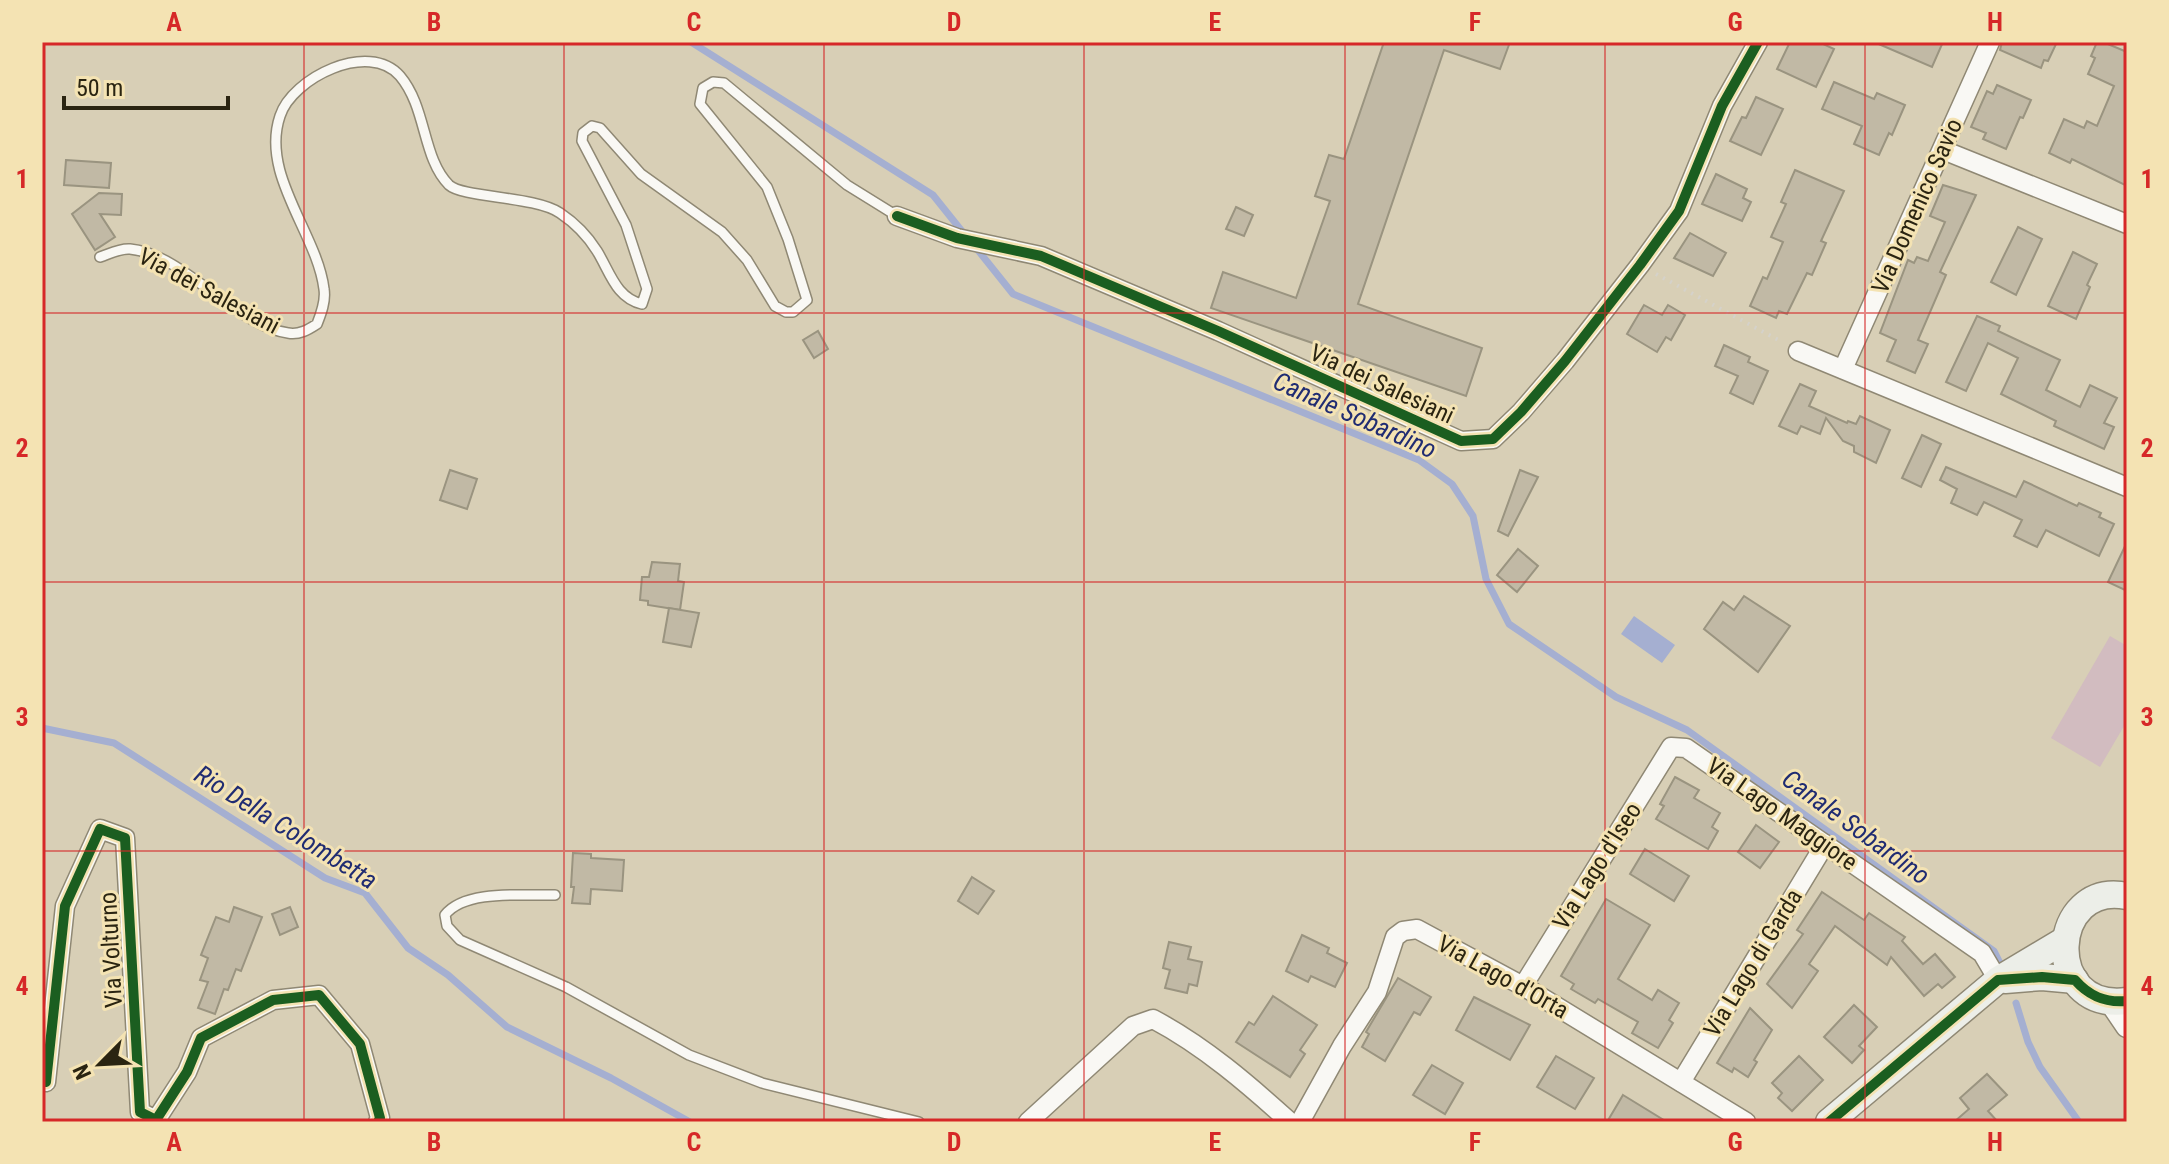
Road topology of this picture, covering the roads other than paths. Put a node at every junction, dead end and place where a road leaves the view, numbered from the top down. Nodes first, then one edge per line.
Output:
1 (1758, 42) edge
2 (1990, 42) edge
3 (1943, 150) junction
4 (897, 216) joint
5 (2127, 224) edge
6 (100, 257) dead end
7 (1798, 351) road end
8 (1843, 369) junction
9 (2127, 487) edge
10 (1671, 747) joint
11 (1825, 844) junction
12 (2127, 878) edge
13 (555, 895) dead end
14 (2116, 896) edge
15 (2065, 940) junction
16 (1998, 980) junction
17 (2075, 980) junction
18 (1523, 986) junction
19 (2118, 1001) edge
20 (2127, 1026) edge
21 (42, 1079) edge
22 (1681, 1082) junction
23 (378, 1122) edge
24 (919, 1122) edge
25 (1028, 1122) edge
26 (1290, 1122) edge
27 (1300, 1122) edge
28 (1746, 1122) edge
29 (1829, 1122) edge

1 - 4 street, Via dei Salesiani
2 - 3 street, Via Domenico Savio
3 - 5 street
3 - 8 street, Via Domenico Savio
4 - 6 lane, Via dei Salesiani
7 - 8 street
8 - 9 street
10 - 11 street, Via Lago Maggiore
10 - 18 street, Via Lago d'Iseo
11 - 16 street, Via Lago Maggiore
11 - 22 street, Via Lago di Garda
12 - 14 main road
13 - 24 lane
14 - 15 main road
15 - 16 main road
15 - 17 main road
16 - 17 main road
16 - 29 main road
17 - 19 main road
18 - 22 street, Via Lago d'Orta
18 - 27 street, Via Lago d'Orta
19 - 20 street
21 - 23 street, Via Volturno
22 - 28 street, Via Lago d'Orta
25 - 26 street

